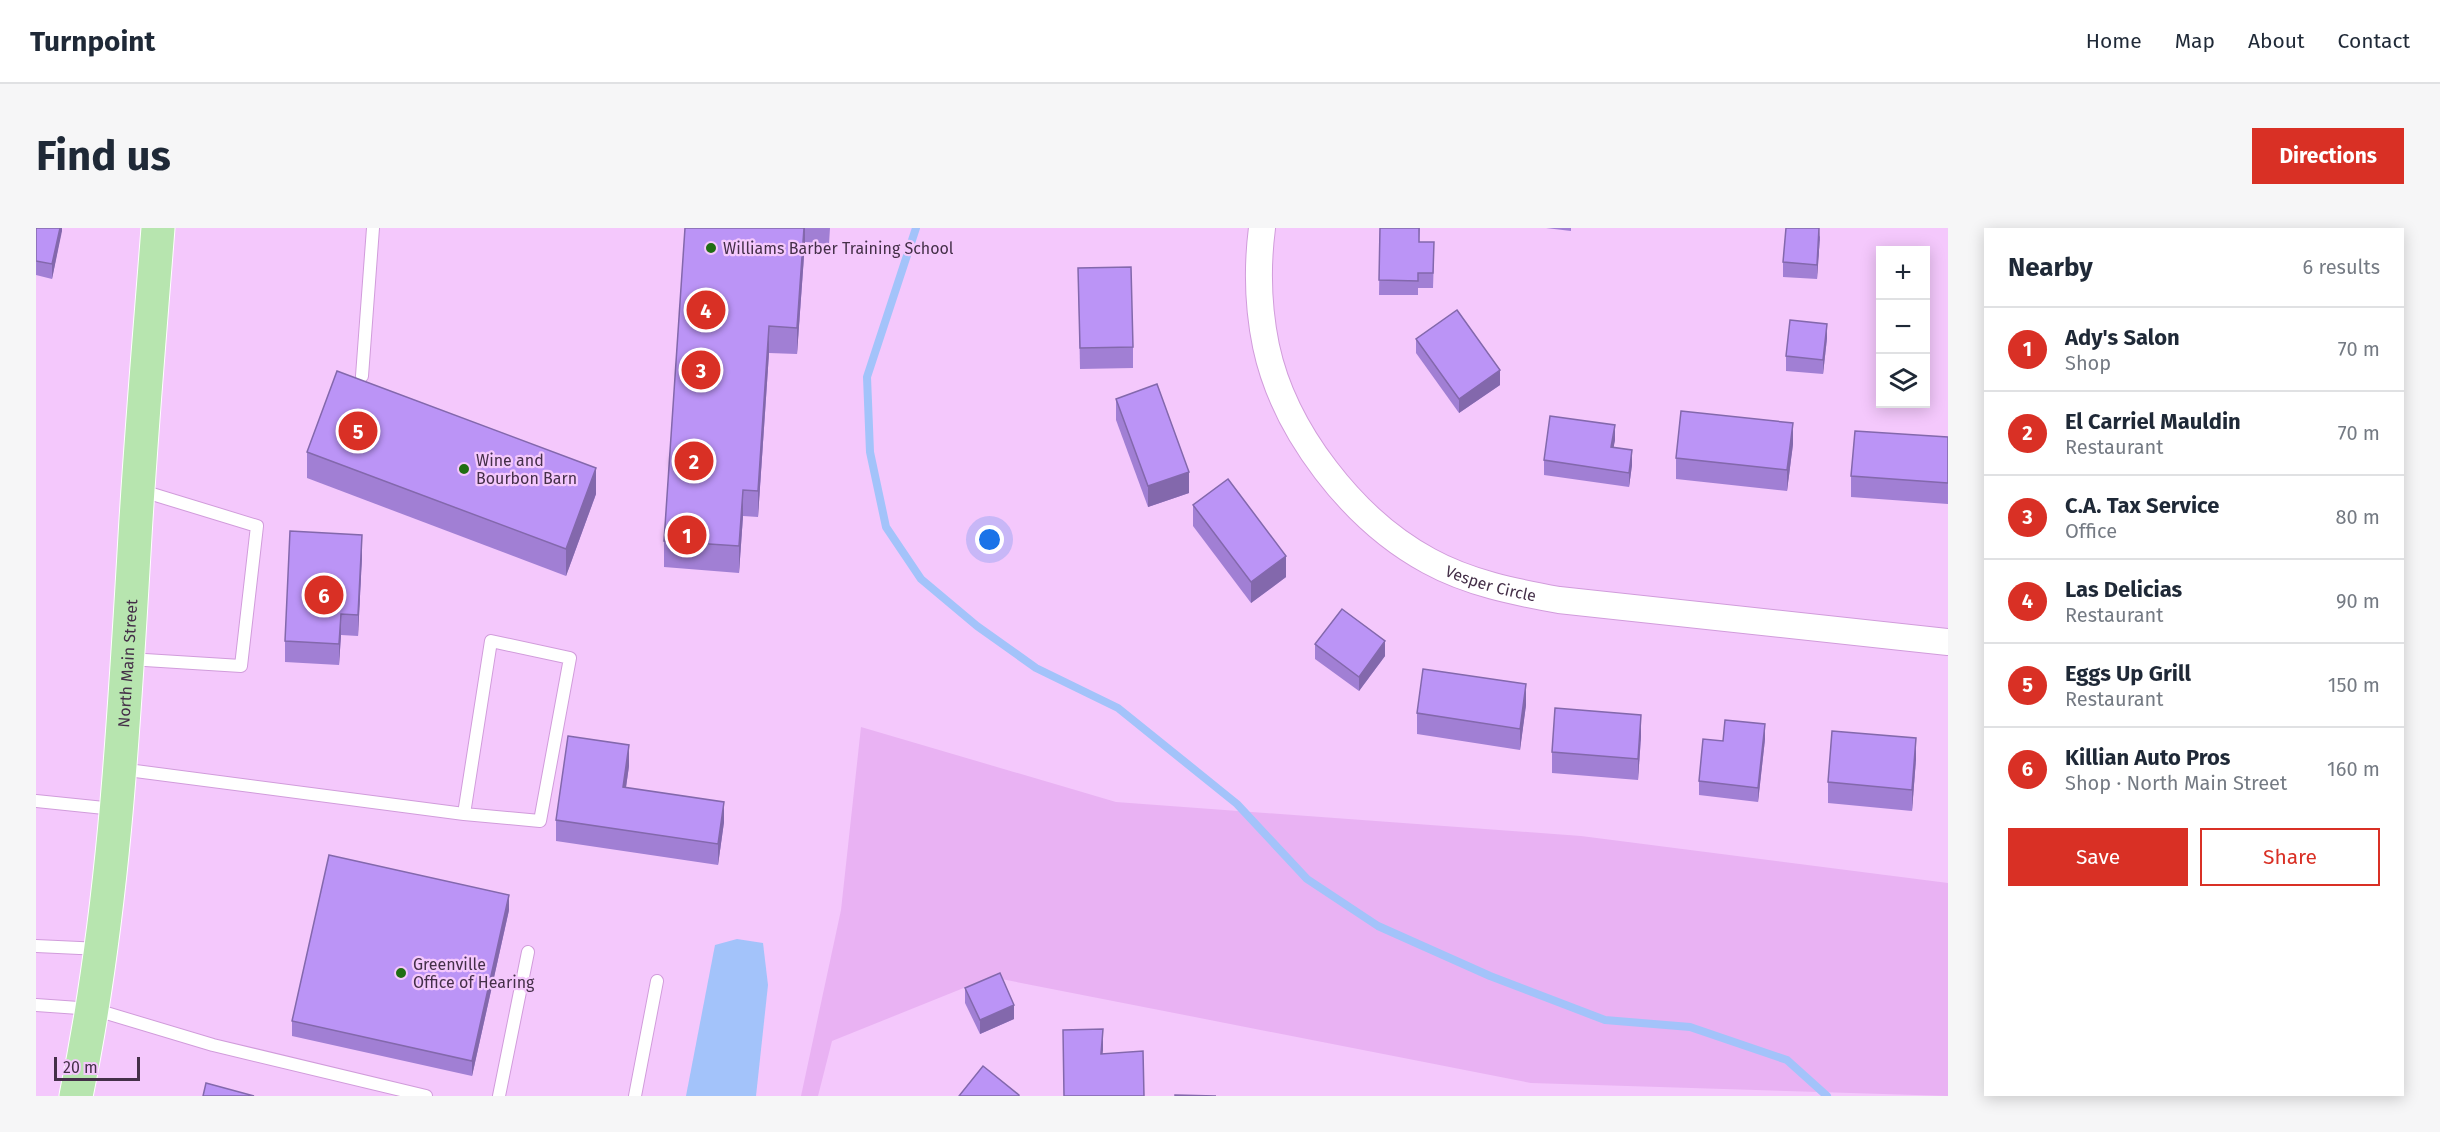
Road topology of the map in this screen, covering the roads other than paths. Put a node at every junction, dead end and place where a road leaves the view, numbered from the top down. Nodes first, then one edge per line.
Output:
1 (158, 228) edge
2 (373, 228) edge
3 (1262, 228) edge
4 (362, 376) dead end
5 (138, 490) junction
6 (1948, 642) edge
7 (128, 659) junction
8 (119, 768) junction
9 (36, 801) edge
10 (116, 809) junction
11 (464, 814) junction
12 (36, 946) edge
13 (102, 949) junction
14 (528, 952) dead end
15 (657, 981) dead end
16 (36, 1005) edge
17 (93, 1009) junction
18 (76, 1096) edge
19 (426, 1096) edge
20 (499, 1096) edge
21 (635, 1096) edge

1 - 5 main road, North Main Street
2 - 4 lane
3 - 6 street, Vesper Circle
5 - 7 main road, North Main Street
5 - 7 lane
7 - 8 main road, North Main Street
8 - 10 main road, North Main Street
8 - 11 lane
9 - 10 lane
10 - 13 main road, North Main Street
11 - 11 lane
12 - 13 lane
13 - 17 main road, North Main Street
14 - 20 lane
15 - 21 lane
16 - 17 lane
17 - 18 main road, North Main Street
17 - 19 lane

